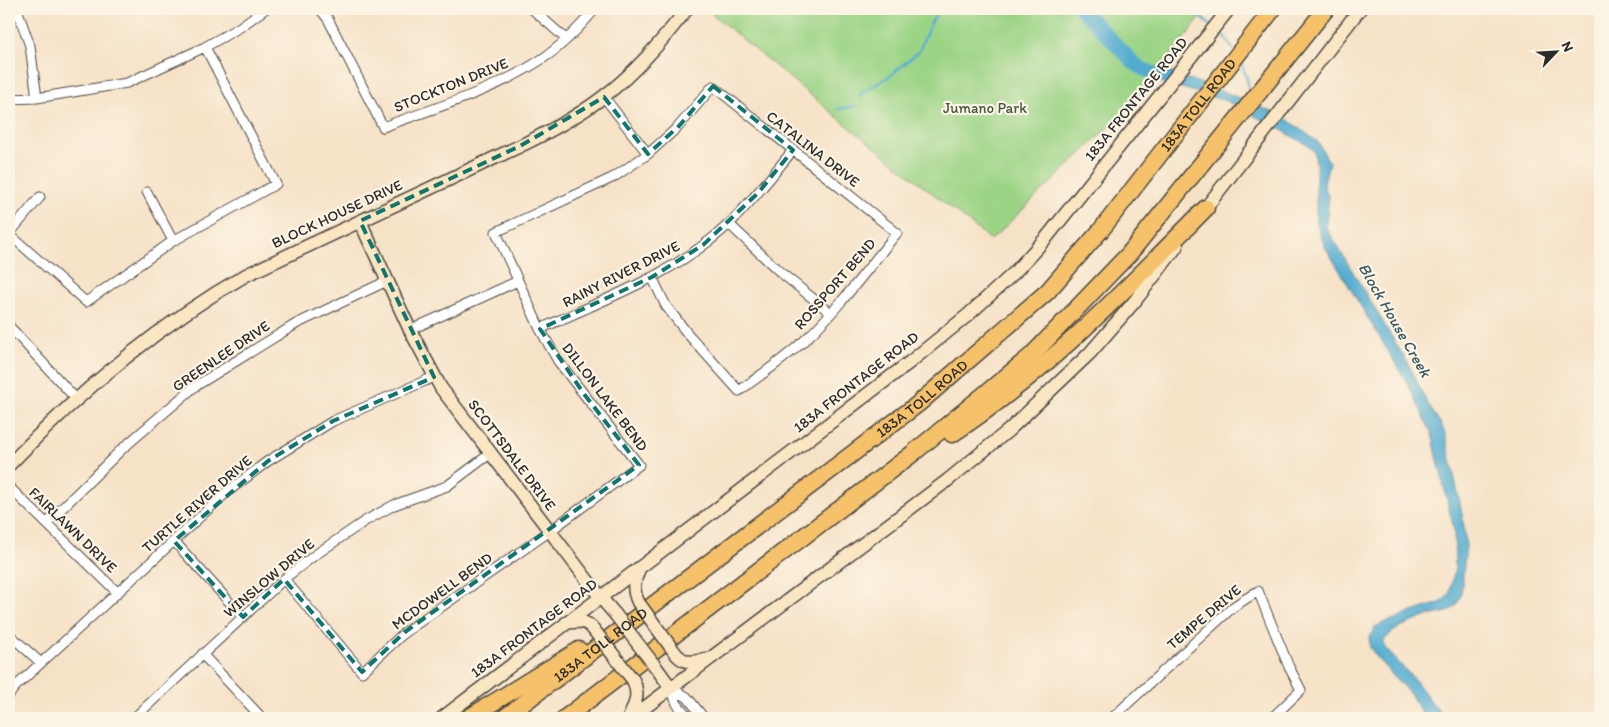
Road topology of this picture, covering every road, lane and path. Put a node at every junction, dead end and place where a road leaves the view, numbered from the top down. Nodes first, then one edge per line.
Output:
1 (17, 9) edge
2 (265, 9) edge
3 (320, 9) edge
4 (532, 9) edge
5 (595, 9) edge
6 (687, 9) edge
7 (1229, 9) edge
8 (1274, 9) edge
9 (1326, 9) edge
10 (1360, 9) edge
11 (566, 39) junction
12 (205, 47) junction
13 (713, 86) joint
14 (604, 97) junction
15 (37, 98) junction
16 (9, 99) edge
17 (793, 150) junction
18 (648, 154) junction
19 (147, 192) dead end
20 (40, 197) dead end
21 (1206, 208) junction
22 (360, 221) junction
23 (729, 224) junction
24 (897, 233) joint
25 (9, 234) edge
26 (173, 241) junction
27 (652, 277) junction
28 (387, 281) junction
29 (518, 281) junction
30 (831, 313) junction
31 (9, 326) edge
32 (540, 329) junction
33 (410, 330) junction
34 (434, 376) junction
35 (76, 399) junction
36 (491, 453) junction
37 (912, 454) junction
38 (9, 465) edge
39 (639, 465) joint
40 (9, 487) edge
41 (47, 523) junction
42 (550, 531) junction
43 (174, 541) junction
44 (639, 569) junction
45 (284, 579) junction
46 (117, 592) junction
47 (601, 598) junction
48 (662, 598) junction
49 (243, 617) junction
50 (566, 623) junction
51 (9, 634) edge
52 (202, 654) junction
53 (713, 657) junction
54 (40, 663) junction
55 (671, 688) junction
56 (9, 696) edge
57 (134, 718) edge
58 (262, 718) edge
59 (442, 718) edge
60 (468, 718) edge
61 (504, 718) edge
62 (565, 718) edge
63 (630, 718) edge
64 (689, 718) edge
65 (704, 718) edge
66 (1112, 718) edge
67 (1272, 718) edge

1 - 15 street
2 - 12 street
3 - 11 street, STOCKTON DRIVE
4 - 11 street
5 - 11 street, STOCKTON DRIVE
6 - 14 main road, BLOCK HOUSE DRIVE
7 - 44 main road, 183A FRONTAGE ROAD
8 - 48 highway, 183A TOLL ROAD
9 - 37 highway
10 - 21 main road
12 - 15 street
12 - 26 street
13 - 17 street, CATALINA DRIVE
13 - 18 street, DILLON LAKE BEND
14 - 18 street
14 - 22 main road, BLOCK HOUSE DRIVE
15 - 16 street
17 - 23 street, RAINY RIVER DRIVE
17 - 24 street, CATALINA DRIVE
18 - 29 street, DILLON LAKE BEND
19 - 26 street
20 - 25 street
21 - 37 highway
21 - 53 main road
22 - 28 main road, SCOTTSDALE DRIVE
22 - 35 main road, BLOCK HOUSE DRIVE
23 - 27 street, RAINY RIVER DRIVE
23 - 30 street
24 - 30 street, ROSSPORT BEND
25 - 26 street
27 - 30 street, ROSSPORT BEND
27 - 32 street, RAINY RIVER DRIVE
28 - 33 main road, SCOTTSDALE DRIVE
28 - 41 street, GREENLEE DRIVE
29 - 32 street, DILLON LAKE BEND
29 - 33 street
31 - 35 street
32 - 39 street, DILLON LAKE BEND
33 - 34 main road, SCOTTSDALE DRIVE
34 - 36 main road, SCOTTSDALE DRIVE
34 - 43 street, TURTLE RIVER DRIVE
35 - 38 main road, BLOCK HOUSE DRIVE
36 - 42 main road, SCOTTSDALE DRIVE
36 - 45 street, WINSLOW DRIVE
37 - 62 highway
39 - 42 street, MCDOWELL BEND
40 - 41 street, FAIRLAWN DRIVE
41 - 46 street, FAIRLAWN DRIVE
42 - 45 street, MCDOWELL BEND
42 - 47 main road, SCOTTSDALE DRIVE
43 - 46 street, TURTLE RIVER DRIVE
43 - 49 street
44 - 47 main road, 183A FRONTAGE ROAD
44 - 53 main road, bridge
45 - 49 street, WINSLOW DRIVE
46 - 54 street, TURTLE RIVER DRIVE
47 - 50 main road, 183A FRONTAGE ROAD
47 - 55 main road, SCOTTSDALE DRIVE, bridge
48 - 60 highway
48 - 61 highway, 183A TOLL ROAD
49 - 52 street, WINSLOW DRIVE
50 - 59 main road, 183A FRONTAGE ROAD
50 - 63 main road, bridge
51 - 54 street
52 - 57 street, WINSLOW DRIVE
52 - 58 street
53 - 55 main road
54 - 56 street, TURTLE RIVER DRIVE
55 - 63 main road
55 - 64 street, SCOTTSDALE DRIVE
55 - 65 street, SCOTTSDALE DRIVE
66 - 67 street, TEMPE DRIVE

